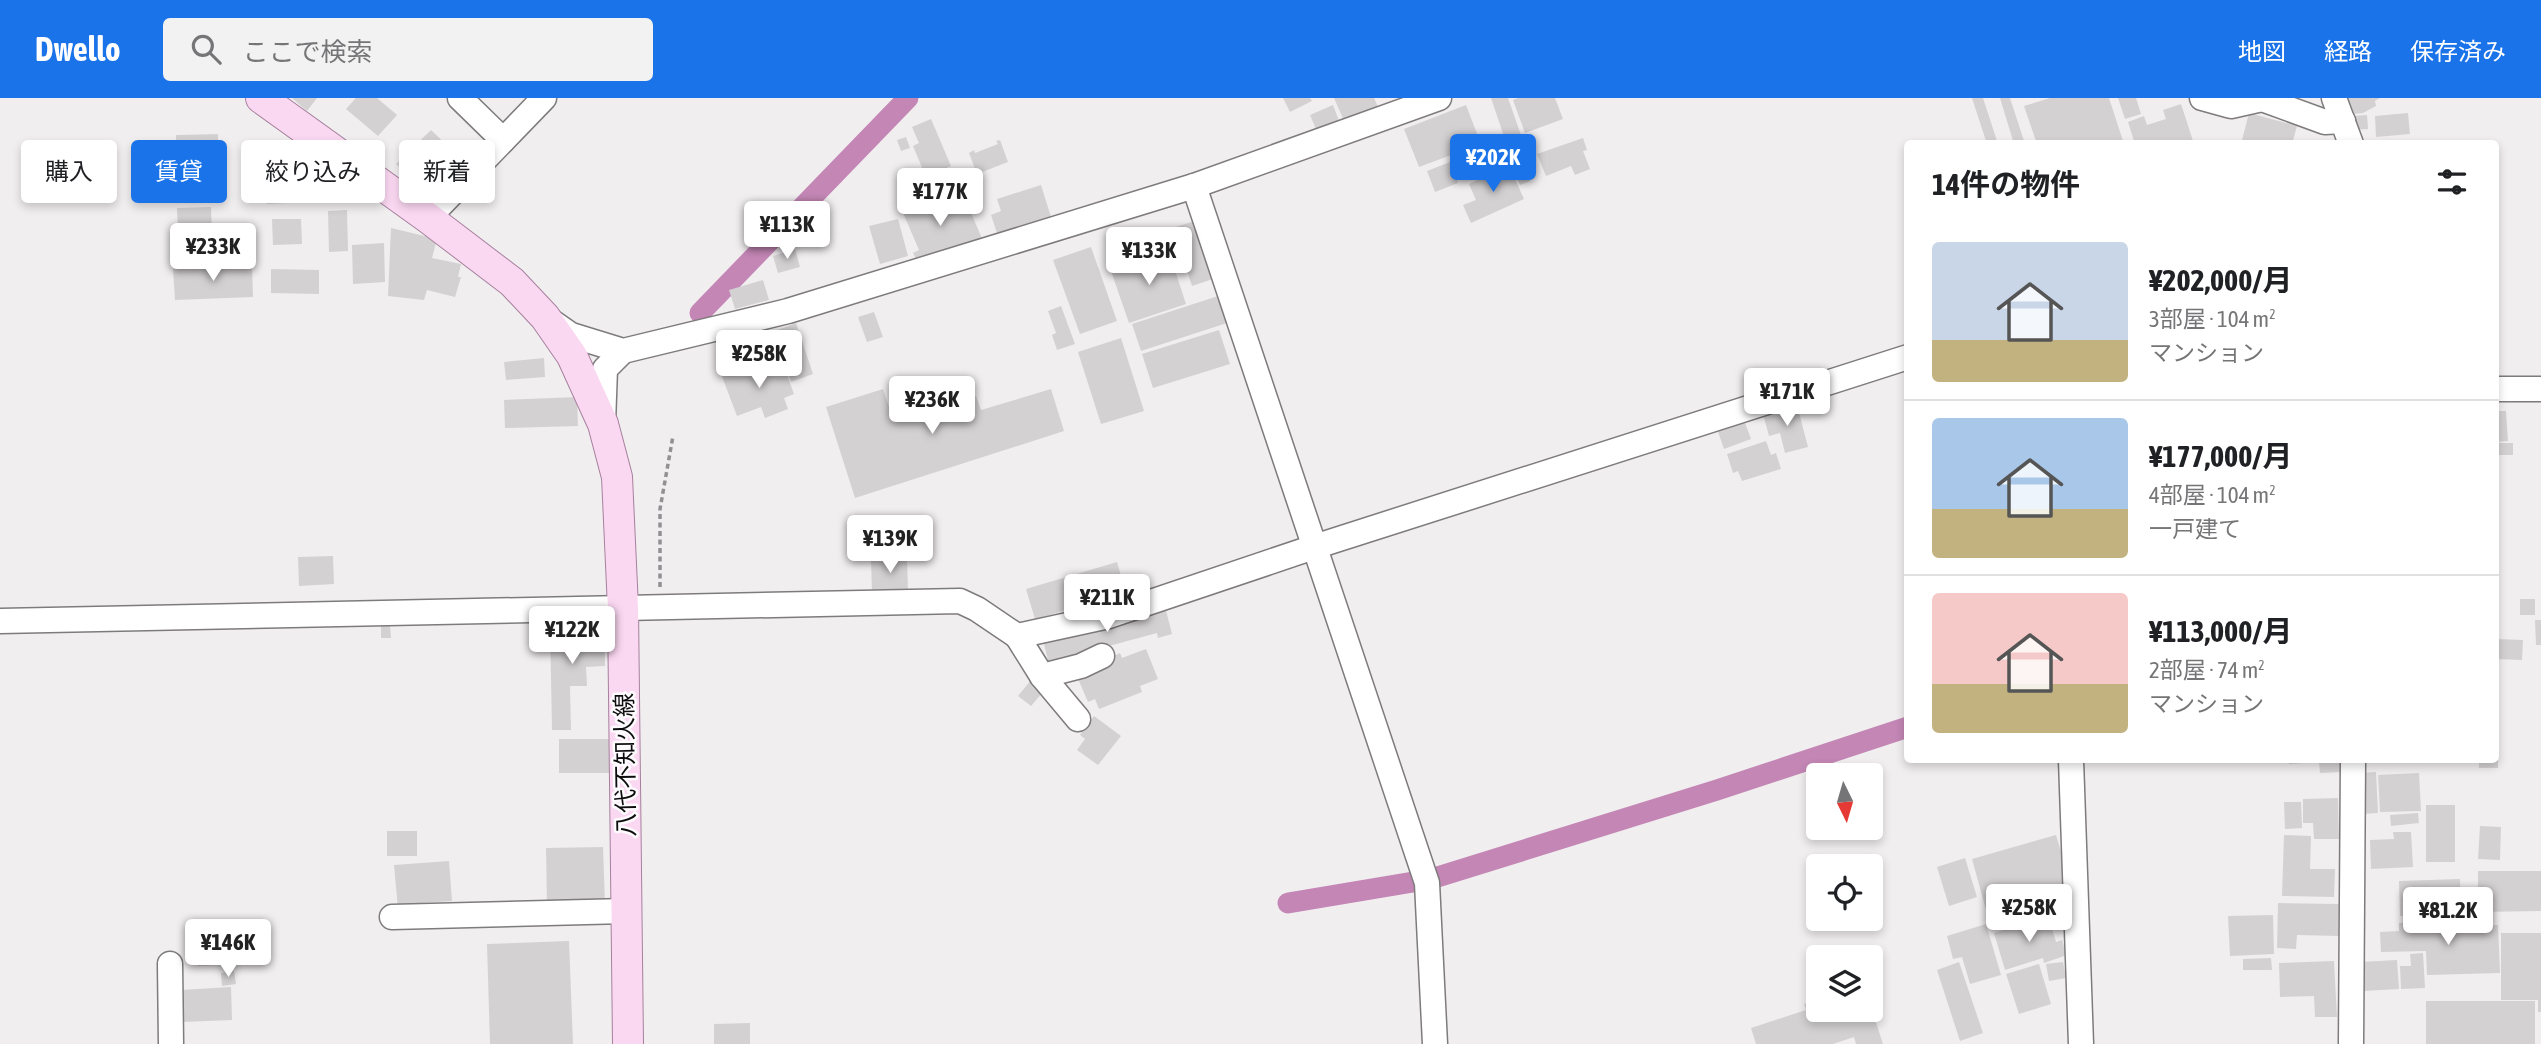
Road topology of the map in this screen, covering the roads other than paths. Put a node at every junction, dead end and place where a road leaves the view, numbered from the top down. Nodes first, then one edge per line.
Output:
1 (261, 98) edge
2 (460, 98) edge
3 (544, 98) edge
4 (1438, 98) edge
5 (2203, 98) edge
6 (1385, 107) edge
7 (2343, 121) edge
8 (503, 140) junction
9 (1194, 186) junction
10 (428, 218) junction
11 (545, 317) junction
12 (623, 351) junction
13 (1904, 358) edge
14 (2499, 389) edge
15 (2541, 389) edge
16 (603, 424) junction
17 (1314, 547) junction
18 (623, 608) junction
19 (0, 621) edge
20 (1017, 636) junction
21 (1102, 656) dead end
22 (1042, 676) junction
23 (1078, 719) dead end
24 (2071, 763) edge
25 (2353, 763) edge
26 (626, 911) junction
27 (392, 917) dead end
28 (170, 964) dead end
29 (2079, 1043) edge
30 (171, 1044) edge
31 (628, 1044) edge
32 (1435, 1044) edge
33 (2351, 1044) edge

1 - 10 main road, 八代不知火線
2 - 8 street
3 - 8 street
4 - 6 street
5 - 7 street
6 - 9 street
8 - 10 street
9 - 12 street
9 - 17 street
10 - 11 main road, 八代不知火線
11 - 12 street
11 - 16 main road, 八代不知火線
12 - 16 street
13 - 17 street
14 - 15 street
16 - 18 main road, 八代不知火線
17 - 20 street
17 - 32 street
18 - 19 street
18 - 20 street
18 - 26 main road, 八代不知火線
20 - 22 street
21 - 22 street
22 - 23 street
24 - 29 street
25 - 33 street
26 - 27 street
26 - 31 main road, 八代不知火線
28 - 30 street

